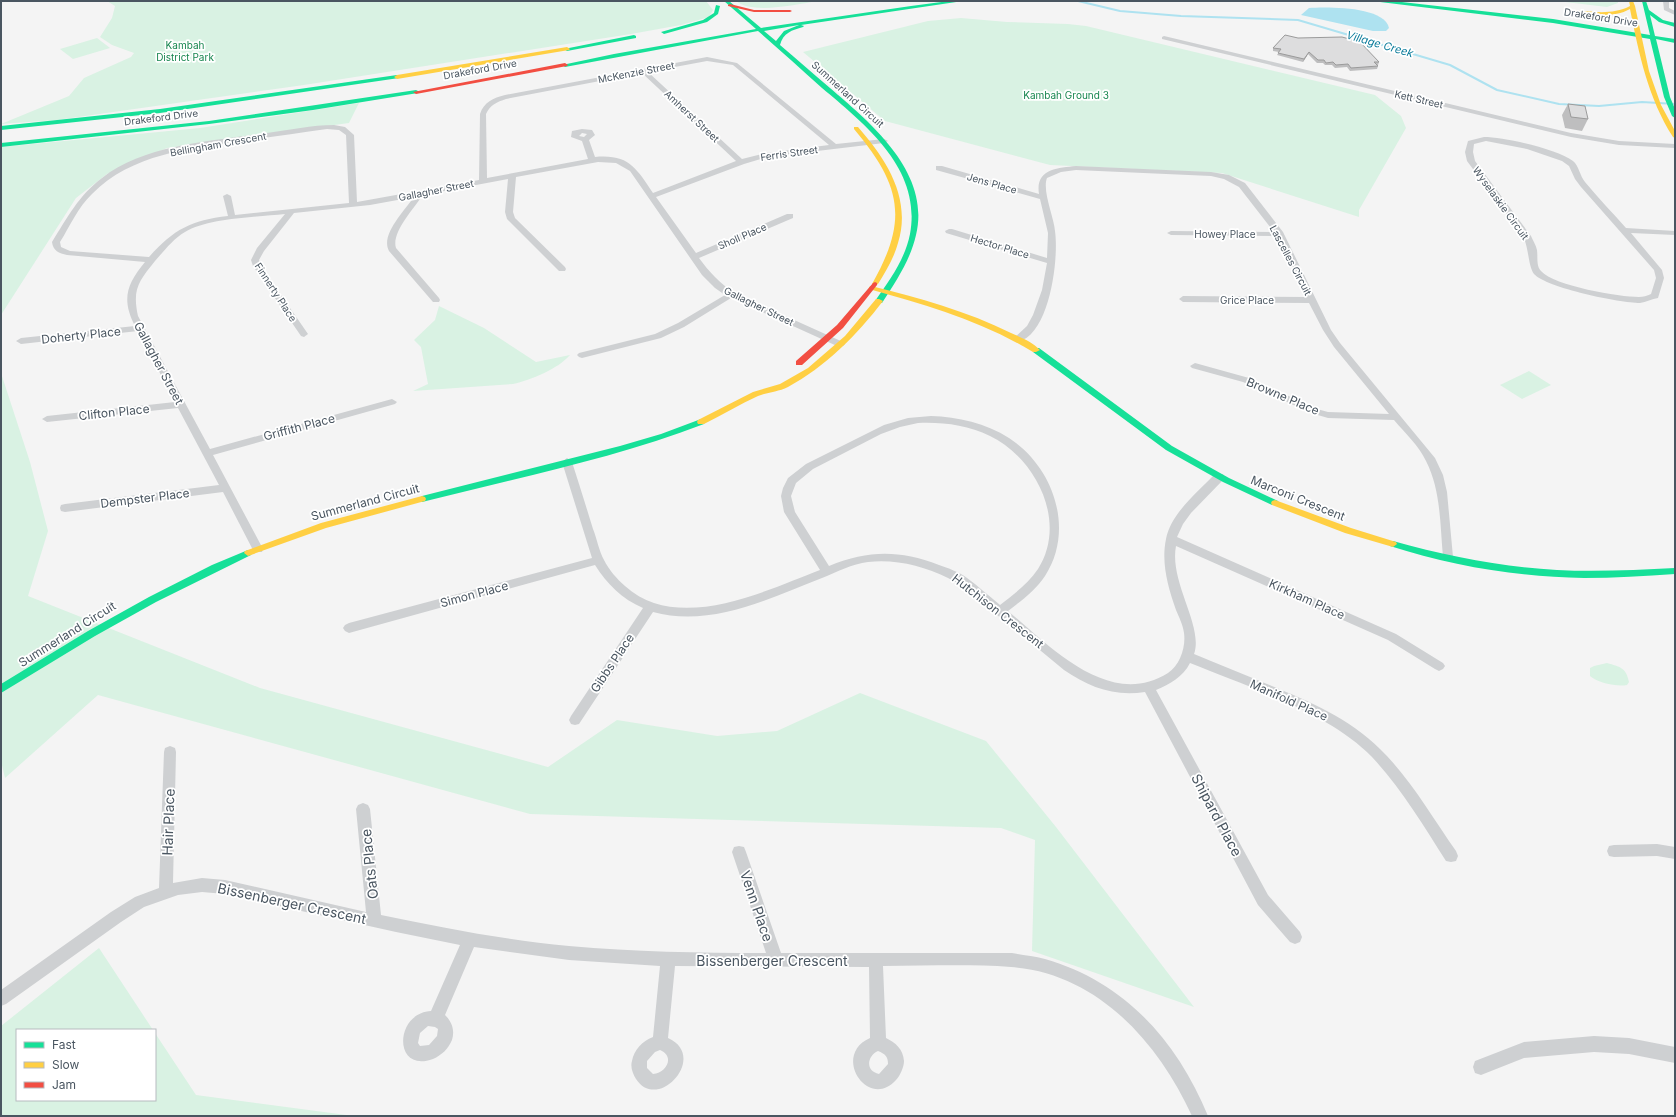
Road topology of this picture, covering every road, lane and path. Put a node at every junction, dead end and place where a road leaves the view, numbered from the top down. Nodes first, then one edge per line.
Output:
1 (961, 1) edge
2 (1380, 1) edge
3 (1666, 1) edge
4 (722, 3) edge
5 (1632, 4) edge
6 (1645, 5) edge
7 (1675, 13) edge
8 (830, 18) junction
9 (746, 19) junction
10 (735, 21) junction
11 (1636, 22) junction
12 (721, 23) dead end
13 (1650, 24) junction
14 (1675, 25) edge
15 (1595, 27) junction
16 (1675, 28) edge
17 (759, 30) junction
18 (748, 32) junction
19 (1639, 34) junction
20 (642, 36) dead end
21 (1653, 37) junction
22 (1164, 38) dead end
23 (710, 39) junction
24 (1675, 40) edge
25 (777, 45) junction
26 (1675, 46) edge
27 (1654, 47) junction
28 (1642, 48) junction
29 (643, 71) junction
30 (1658, 107) junction
31 (1675, 115) edge
32 (848, 120) dead end
33 (1, 128) edge
34 (1675, 136) edge
35 (585, 139) dead end
36 (884, 141) junction
37 (870, 143) junction
38 (1, 145) edge
39 (1675, 146) edge
40 (835, 147) junction
41 (592, 160) junction
42 (741, 162) junction
43 (939, 168) dead end
44 (512, 176) junction
45 (483, 181) junction
46 (420, 194) junction
47 (227, 196) dead end
48 (652, 196) junction
49 (1045, 198) junction
50 (353, 205) junction
51 (291, 212) junction
52 (790, 216) dead end
53 (232, 218) junction
54 (1624, 230) junction
55 (949, 231) dead end
56 (1171, 233) dead end
57 (1280, 234) junction
58 (1675, 234) edge
59 (694, 257) junction
60 (152, 260) junction
61 (1051, 262) junction
62 (562, 269) dead end
63 (895, 279) junction
64 (870, 291) junction
65 (884, 294) junction
66 (731, 295) junction
67 (1182, 299) dead end
68 (436, 300) dead end
69 (1312, 300) junction
70 (912, 302) junction
71 (899, 305) dead end
72 (885, 307) dead end
73 (873, 309) junction
74 (141, 328) junction
75 (304, 334) dead end
76 (828, 339) junction
77 (1018, 339) junction
78 (21, 341) dead end
79 (840, 344) junction
80 (582, 355) dead end
81 (1195, 366) dead end
82 (789, 370) dead end
83 (778, 378) dead end
84 (758, 394) junction
85 (392, 402) dead end
86 (181, 404) junction
87 (1397, 417) junction
88 (47, 419) dead end
89 (206, 453) junction
90 (567, 462) junction
91 (1219, 477) junction
92 (226, 488) junction
93 (65, 508) dead end
94 (1171, 539) junction
95 (258, 549) junction
96 (1448, 558) junction
97 (598, 560) junction
98 (827, 571) junction
99 (1675, 571) edge
100 (650, 607) junction
101 (1000, 611) junction
102 (349, 628) dead end
103 (1188, 657) junction
104 (1439, 666) dead end
105 (1148, 687) junction
106 (1, 689) edge
107 (575, 720) dead end
108 (170, 752) dead end
109 (363, 809) dead end
110 (739, 852) dead end
111 (1614, 852) dead end
112 (1675, 853) edge
113 (1451, 856) dead end
114 (166, 891) junction
115 (374, 920) junction
116 (1295, 936) dead end
117 (470, 939) junction
118 (668, 959) junction
119 (776, 960) junction
120 (876, 960) junction
121 (1, 999) edge
122 (436, 1018) dead end
123 (660, 1042) dead end
124 (878, 1043) dead end
125 (1675, 1055) edge
126 (1481, 1067) dead end
127 (1200, 1116) edge

1 - 8 main road, Drakeford Drive
2 - 15 main road, Drakeford Drive
3 - 7 street
4 - 9 main road, Summerland Circuit
4 - 9 main road
4 - 10 main road
4 - 12 main road
5 - 11 main road
5 - 11 main road, Drakeford Drive
6 - 13 main road
6 - 14 main road
8 - 17 main road, Drakeford Drive
8 - 25 main road
9 - 10 main road
9 - 17 main road, Summerland Circuit
10 - 18 main road
11 - 13 main road, Drakeford Drive
11 - 19 main road
13 - 16 main road, Drakeford Drive
13 - 21 main road
15 - 19 main road, Drakeford Drive
15 - 28 main road
17 - 18 main road, Drakeford Drive
17 - 25 main road, Summerland Circuit
18 - 23 main road, Drakeford Drive
18 - 23 main road
19 - 21 main road, Drakeford Drive
19 - 28 main road
20 - 33 main road, Drakeford Drive
21 - 24 main road, Drakeford Drive
21 - 27 main road
22 - 39 street, Kett Street
23 - 38 main road, Drakeford Drive
25 - 36 main road, Summerland Circuit
26 - 27 main road
27 - 31 main road
28 - 30 main road
29 - 40 street, McKenzie Street
29 - 42 street, Amherst Street
29 - 45 street, McKenzie Street
30 - 31 street
30 - 34 main road
32 - 37 main road, Summerland Circuit
35 - 41 street
36 - 37 street, Ferris Street
36 - 63 main road, Summerland Circuit
37 - 40 street, Ferris Street
37 - 64 main road, Summerland Circuit
40 - 42 street, Ferris Street
41 - 44 street, Gallagher Street
41 - 48 street, Gallagher Street
42 - 48 street, Ferris Street
43 - 49 street, Jens Place
44 - 45 street, Gallagher Street
44 - 62 street
45 - 46 street, Gallagher Street
46 - 50 street, Gallagher Street
46 - 68 street
47 - 53 street
48 - 59 street, Gallagher Street
49 - 57 street, Lascelles Circuit
49 - 61 street, Lascelles Circuit
50 - 51 street, Gallagher Street
50 - 60 street, Bellingham Crescent
51 - 53 street, Gallagher Street
51 - 75 street, Finnerty Place
52 - 59 street, Sholl Place
53 - 60 street, Gallagher Street
54 - 54 street, Wyselaskie Circuit
54 - 58 street
55 - 61 street, Hector Place
56 - 57 street, Howey Place
57 - 69 street, Lascelles Circuit
59 - 66 street, Gallagher Street
60 - 74 street, Gallagher Street
61 - 77 street, Lascelles Circuit
63 - 65 main road, Summerland Circuit
63 - 70 main road
64 - 65 main road, Marconi Crescent
64 - 76 main road, Summerland Circuit
65 - 70 main road, Marconi Crescent
65 - 73 main road, Summerland Circuit
66 - 76 street, Gallagher Street
66 - 80 street
67 - 69 street, Grice Place
69 - 87 street, Lascelles Circuit
70 - 71 main road
70 - 77 main road, Marconi Crescent
72 - 73 main road
73 - 79 main road, Summerland Circuit
74 - 78 street, Doherty Place
74 - 86 street, Gallagher Street
76 - 79 street, Gallagher Street
76 - 82 main road, Summerland Circuit
77 - 91 main road, Marconi Crescent
79 - 84 main road, Summerland Circuit
81 - 87 street, Browne Place
83 - 84 main road, Summerland Circuit
84 - 90 main road, Summerland Circuit
85 - 89 street, Griffith Place
86 - 88 street, Clifton Place
86 - 89 street, Gallagher Street
87 - 96 street, Lascelles Circuit
89 - 92 street, Gallagher Street
90 - 95 main road, Summerland Circuit
90 - 97 street, Hutchison Crescent
91 - 94 street, Hutchison Crescent
91 - 96 main road, Marconi Crescent
92 - 93 street, Dempster Place
92 - 95 street, Gallagher Street
94 - 103 street, Hutchison Crescent
94 - 104 street, Kirkham Place
95 - 106 main road, Summerland Circuit
96 - 99 main road, Marconi Crescent
97 - 100 street, Hutchison Crescent
97 - 102 street, Simon Place
98 - 100 street, Hutchison Crescent
98 - 101 street, Hutchison Crescent
98 - 101 street
100 - 107 street, Gibbs Place
101 - 105 street, Hutchison Crescent
103 - 105 street, Hutchison Crescent
103 - 113 street, Manifold Place
105 - 116 street, Shipard Place
108 - 114 street, Hair Place
109 - 115 street, Oats Place
110 - 119 street, Venn Place
111 - 112 street
114 - 115 street, Bissenberger Crescent
114 - 121 street, Bissenberger Crescent
115 - 117 street, Bissenberger Crescent
117 - 118 street, Bissenberger Crescent
117 - 122 street
118 - 119 street, Bissenberger Crescent
118 - 123 street
119 - 120 street, Bissenberger Crescent
120 - 124 street
120 - 127 street, Bissenberger Crescent
125 - 126 street

